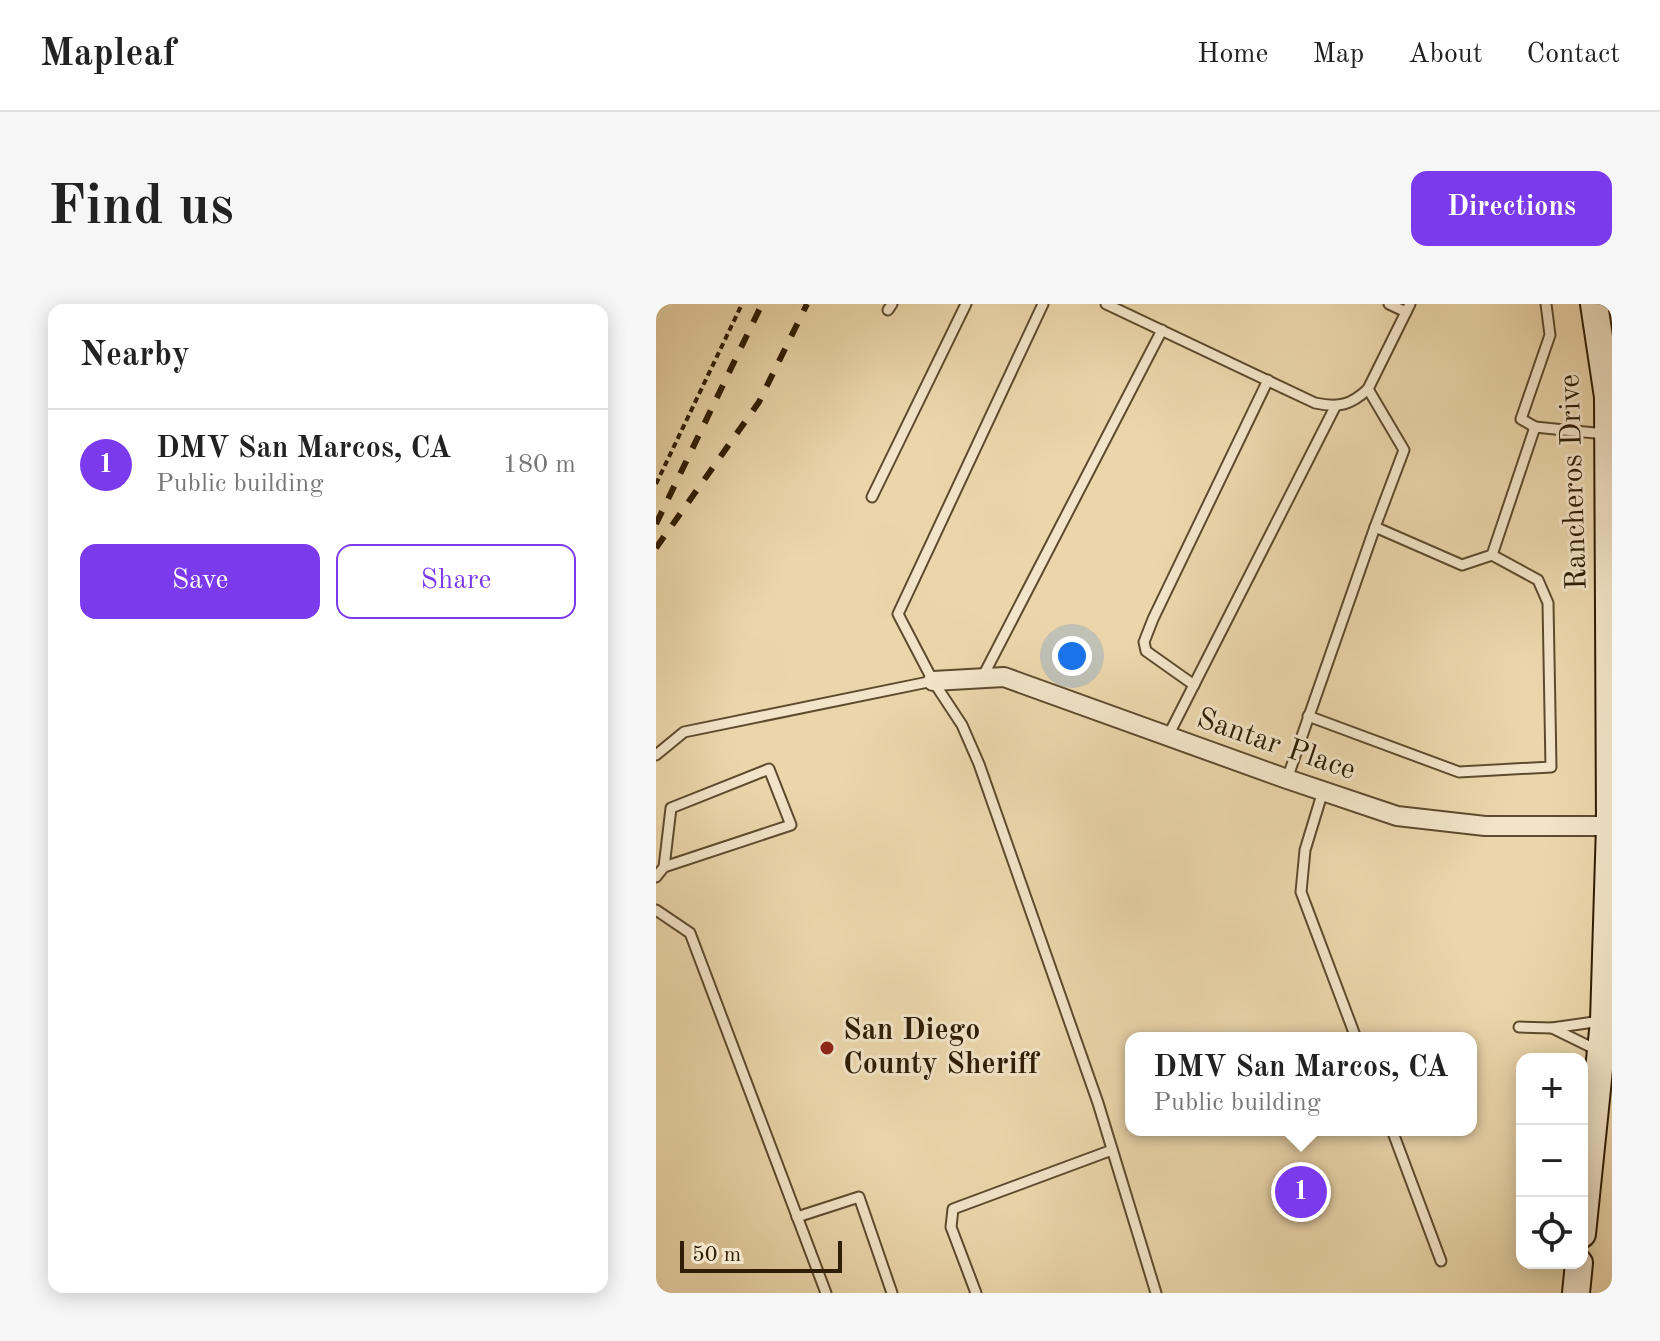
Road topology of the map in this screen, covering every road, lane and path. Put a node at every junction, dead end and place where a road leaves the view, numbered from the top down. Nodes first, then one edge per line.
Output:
1 (742, 304) edge
2 (966, 304) edge
3 (1043, 304) edge
4 (1389, 304) edge
5 (1546, 304) edge
6 (1594, 304) edge
7 (1111, 305) edge
8 (1408, 308) edge
9 (1162, 330) junction
10 (1268, 380) junction
11 (1368, 389) junction
12 (1335, 407) junction
13 (1535, 427) junction
14 (1609, 434) junction
15 (656, 484) edge
16 (872, 497) dead end
17 (1375, 527) junction
18 (1492, 555) junction
19 (982, 678) junction
20 (933, 681) junction
21 (1194, 685) junction
22 (1308, 716) junction
23 (1168, 736) junction
24 (656, 755) edge
25 (1287, 779) junction
26 (1323, 791) junction
27 (1610, 826) edge
28 (664, 867) junction
29 (656, 877) edge
30 (656, 910) edge
31 (1604, 1021) junction
32 (1519, 1027) dead end
33 (1552, 1028) junction
34 (1354, 1032) edge
35 (1601, 1051) junction
36 (1394, 1136) edge
37 (1112, 1150) junction
38 (1586, 1197) edge
39 (797, 1217) junction
40 (1441, 1261) dead end
41 (1578, 1269) edge
42 (826, 1293) edge
43 (892, 1293) edge
44 (976, 1293) edge
45 (1156, 1293) edge
46 (1576, 1293) edge

1 - 15 path
2 - 16 lane
3 - 20 lane
4 - 8 lane
5 - 13 lane
6 - 14 main road, Rancheros Drive
7 - 9 lane
8 - 11 lane
9 - 10 lane
9 - 19 lane
10 - 12 lane
10 - 21 lane
11 - 12 lane
11 - 17 lane
12 - 21 lane
13 - 14 lane
13 - 18 lane
14 - 27 main road, Rancheros Drive
17 - 18 lane
17 - 22 lane
18 - 22 lane
19 - 20 street, Santar Place
19 - 23 street, Santar Place
20 - 24 lane
20 - 37 lane
21 - 23 lane
22 - 25 lane
23 - 25 street, Santar Place
25 - 26 street, Santar Place
26 - 27 street, Santar Place
26 - 34 lane
27 - 31 main road, Rancheros Drive
28 - 28 lane
28 - 29 lane
30 - 39 lane
31 - 33 lane
31 - 35 main road, Rancheros Drive
32 - 33 lane
33 - 35 lane
35 - 38 main road, Rancheros Drive
36 - 40 lane
37 - 44 lane
37 - 45 lane
39 - 42 lane
39 - 43 lane
41 - 46 main road

